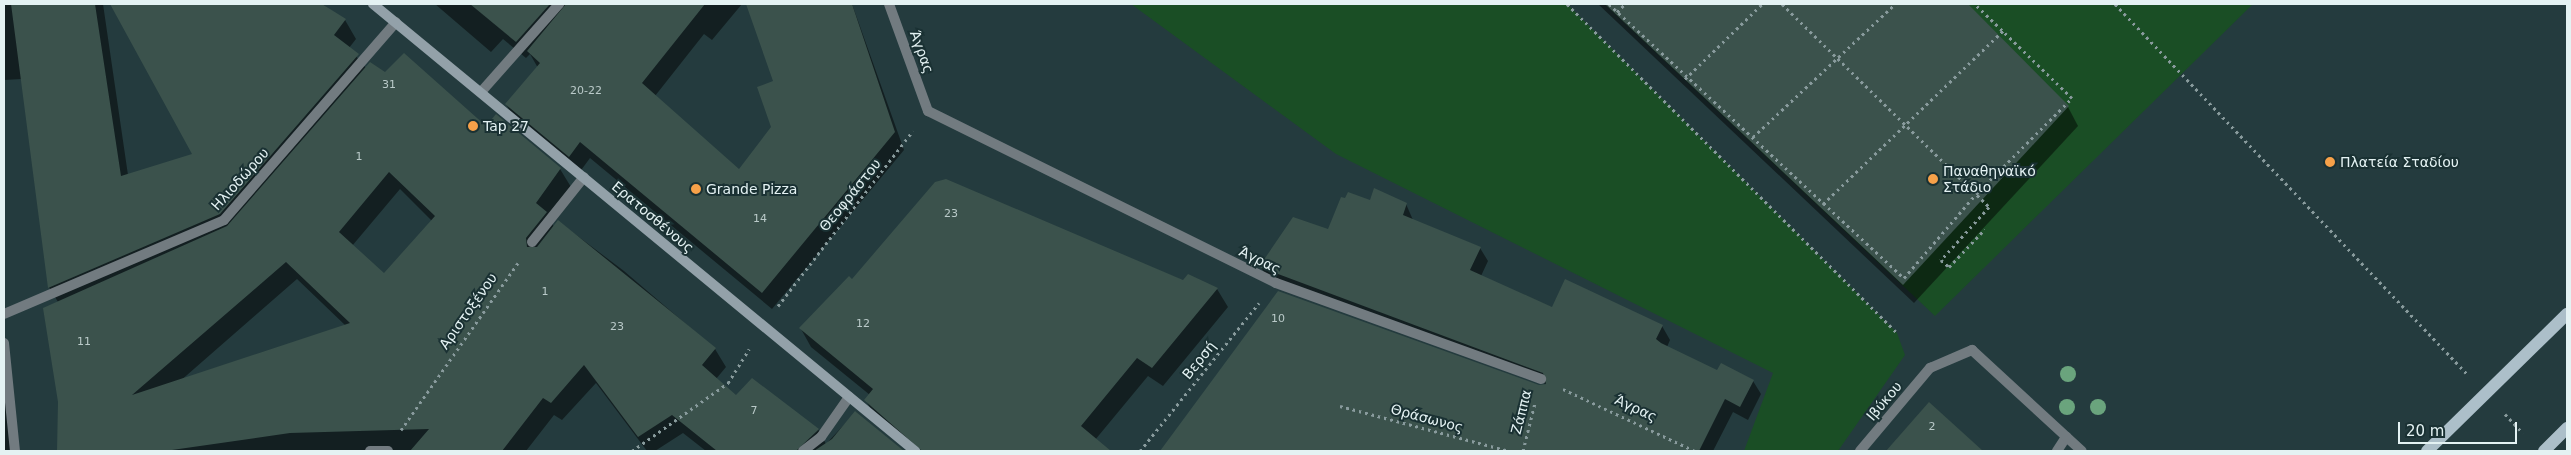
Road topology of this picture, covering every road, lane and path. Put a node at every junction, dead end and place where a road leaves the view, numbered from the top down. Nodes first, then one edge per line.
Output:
1 (373, 4) edge
2 (559, 4) edge
3 (889, 4) edge
4 (1567, 4) edge
5 (1609, 4) edge
6 (1625, 4) edge
7 (1762, 4) edge
8 (1782, 4) edge
9 (1895, 4) edge
10 (1976, 4) edge
11 (2115, 4) edge
12 (1617, 12) junction
13 (396, 22) junction
14 (2003, 31) junction
15 (1838, 59) junction
16 (1685, 79) junction
17 (481, 92) junction
18 (1906, 125) junction
19 (1753, 137) junction
20 (896, 156) dead end
21 (584, 177) junction
22 (1976, 194) junction
23 (1823, 204) junction
24 (1985, 229) dead end
25 (532, 242) joint
26 (822, 248) dead end
27 (1276, 283) junction
28 (4, 314) edge
29 (2567, 314) edge
30 (1897, 333) dead end
31 (4, 344) edge
32 (1541, 379) junction
33 (728, 383) dead end
34 (2486, 393) junction
35 (849, 397) junction
36 (1340, 406) dead end
37 (2567, 428) edge
38 (2066, 437) junction
39 (2528, 438) dead end
40 (388, 450) edge
41 (15, 451) edge
42 (370, 451) edge
43 (632, 451) edge
44 (803, 451) edge
45 (915, 451) edge
46 (1140, 451) edge
47 (1509, 451) edge
48 (1523, 451) edge
49 (1695, 451) edge
50 (1860, 451) edge
51 (2056, 451) edge
52 (2082, 451) edge
53 (2427, 451) edge
54 (2544, 451) edge

1 - 13 main road, Ερατοσθένους
2 - 17 street
3 - 27 street, Άγρας
4 - 30 path
5 - 12 path
6 - 12 path
7 - 16 path
8 - 15 path
9 - 15 path
10 - 14 path
11 - 34 path
12 - 16 path
13 - 17 main road, Ερατοσθένους
13 - 28 street, Ηλιοδώρου
14 - 18 path
14 - 22 path
15 - 18 path
15 - 19 path
16 - 19 path
17 - 21 main road, Ερατοσθένους
18 - 22 path
18 - 23 path
19 - 23 path
20 - 26 path, Θεοφράστου
21 - 25 street
21 - 35 main road, Ερατοσθένους
22 - 23 path
22 - 24 path
25 - 40 path, Αριστοξένου
27 - 32 street, Άγρας
27 - 46 path, Βερσή
29 - 34 main road
31 - 41 street
32 - 48 path, Ζάππα
32 - 49 path, Άγρας
33 - 43 path
34 - 39 path
34 - 53 main road
35 - 44 street
35 - 45 main road, Ερατοσθένους
36 - 47 path, Θράσωνος
37 - 54 main road
38 - 50 street, Ιβύκου
38 - 51 street
38 - 52 street
40 - 42 street

